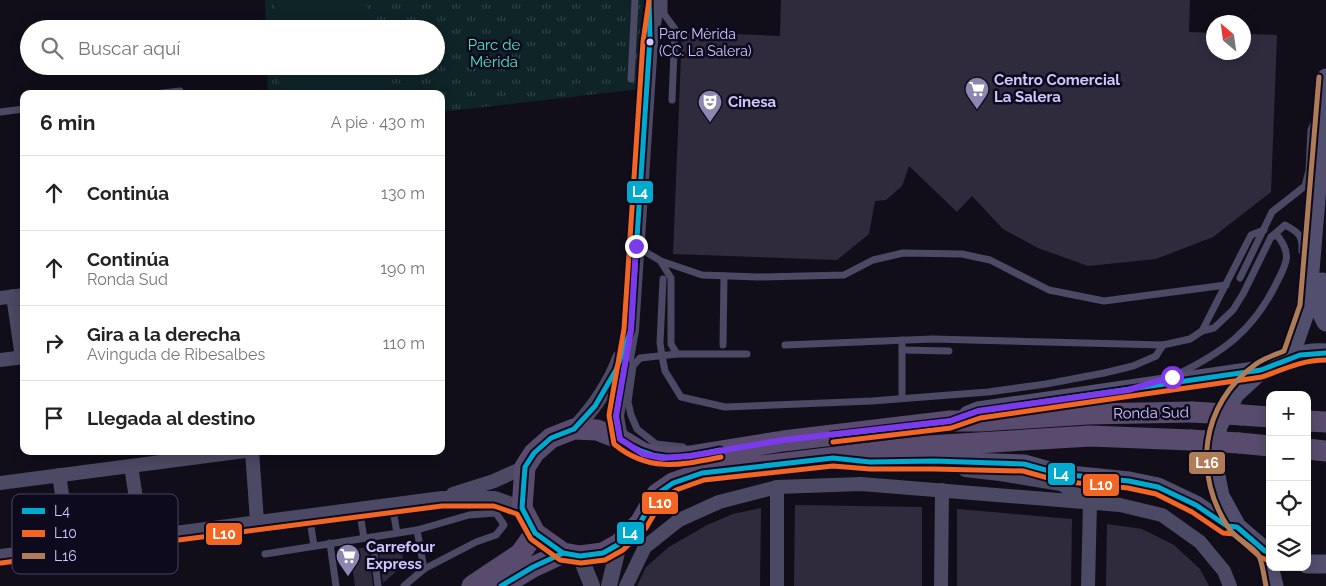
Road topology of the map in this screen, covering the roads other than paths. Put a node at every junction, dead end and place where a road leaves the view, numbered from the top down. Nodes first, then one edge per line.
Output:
1 (635, 0) edge
2 (659, 1) edge
3 (631, 78) dead end
4 (1326, 78) edge
5 (672, 100) dead end
6 (1324, 102) junction
7 (20, 110) edge
8 (0, 112) edge
9 (1264, 230) junction
10 (1271, 237) junction
11 (1326, 237) edge
12 (636, 246) junction
13 (660, 262) junction
14 (724, 276) junction
15 (1240, 278) dead end
16 (663, 279) dead end
17 (1226, 285) junction
18 (12, 296) edge
19 (1307, 307) junction
20 (1326, 322) edge
21 (631, 330) junction
22 (1202, 331) junction
23 (20, 340) edge
24 (902, 340) junction
25 (723, 345) dead end
26 (785, 345) dead end
27 (1162, 345) junction
28 (902, 350) junction
29 (949, 351) dead end
30 (1326, 353) edge
31 (677, 354) junction
32 (747, 354) dead end
33 (662, 356) junction
34 (1290, 356) junction
35 (20, 357) edge
36 (0, 360) edge
37 (1261, 370) junction
38 (1128, 390) junction
39 (902, 398) junction
40 (1266, 417) edge
41 (950, 421) junction
42 (1311, 421) edge
43 (1326, 422) edge
44 (574, 429) junction
45 (620, 439) junction
46 (1266, 446) edge
47 (731, 448) junction
48 (215, 455) edge
49 (252, 455) edge
50 (834, 458) junction
51 (914, 463) junction
52 (132, 466) junction
53 (525, 468) junction
54 (59, 475) junction
55 (0, 483) edge
56 (778, 488) junction
57 (942, 490) junction
58 (62, 494) edge
59 (136, 494) edge
60 (442, 498) junction
61 (1090, 502) junction
62 (392, 503) junction
63 (359, 508) junction
64 (522, 508) junction
65 (309, 514) junction
66 (257, 521) junction
67 (1237, 527) junction
68 (418, 530) junction
69 (178, 532) edge
70 (397, 533) junction
71 (535, 533) junction
72 (372, 537) junction
73 (364, 538) junction
74 (330, 543) junction
75 (619, 544) junction
76 (314, 546) junction
77 (1266, 551) edge
78 (265, 554) dead end
79 (572, 554) junction
80 (1311, 564) edge
81 (1326, 564) edge
82 (424, 570) junction
83 (1271, 571) edge
84 (336, 586) edge
85 (378, 586) edge
86 (404, 586) edge
87 (472, 586) edge
88 (501, 586) edge
89 (592, 586) edge
90 (609, 586) edge
91 (626, 586) edge
92 (777, 586) edge
93 (940, 586) edge
94 (1088, 586) edge
95 (1230, 586) edge
96 (1274, 586) edge

1 - 3 lane
2 - 5 lane
2 - 12 street
4 - 6 main road
6 - 9 lane
6 - 19 main road
7 - 8 lane
9 - 15 lane
9 - 17 lane
10 - 19 lane
10 - 22 lane
10 - 38 lane
11 - 20 main road
12 - 13 lane
12 - 21 street
13 - 14 lane
13 - 31 lane
14 - 17 lane
14 - 25 lane
16 - 33 lane
17 - 22 lane
18 - 23 street
19 - 34 main road
21 - 44 street
21 - 45 street
22 - 27 lane
24 - 26 lane
24 - 27 lane
24 - 28 lane
27 - 39 lane
28 - 29 lane
28 - 39 lane
30 - 34 main road
31 - 32 lane
31 - 33 lane
33 - 39 lane
33 - 47 lane
34 - 37 main road
35 - 36 street
37 - 38 main road
37 - 67 main road
38 - 41 main road
40 - 41 main road, Ronda Sud, bridge
41 - 47 main road, Ronda Sud
42 - 43 main road
44 - 45 main road, Ronda Sud
44 - 53 main road
45 - 47 main road, Ronda Sud
46 - 50 main road, Ronda Sud, bridge
48 - 52 street
49 - 66 street
50 - 51 main road
50 - 75 main road, Ronda Sud
51 - 61 street
51 - 67 main road
52 - 54 street
52 - 59 street
53 - 60 street
53 - 64 main road
54 - 55 street
54 - 58 street
56 - 57 street
56 - 91 street
56 - 92 street
57 - 61 street
57 - 93 street
60 - 62 street
60 - 64 street
61 - 94 street
61 - 95 street
62 - 63 street
62 - 70 lane
63 - 65 street
63 - 73 lane
64 - 71 main road
65 - 66 street
65 - 76 lane
66 - 69 street
67 - 77 main road
68 - 70 lane
68 - 82 lane
68 - 82 lane
70 - 72 lane
71 - 79 main road
71 - 87 main road
72 - 73 lane
72 - 85 lane
73 - 74 lane
74 - 76 lane
74 - 84 lane
75 - 79 main road
75 - 90 street
76 - 78 lane
79 - 88 main road
79 - 89 street
80 - 81 main road
82 - 86 lane
83 - 96 main road

